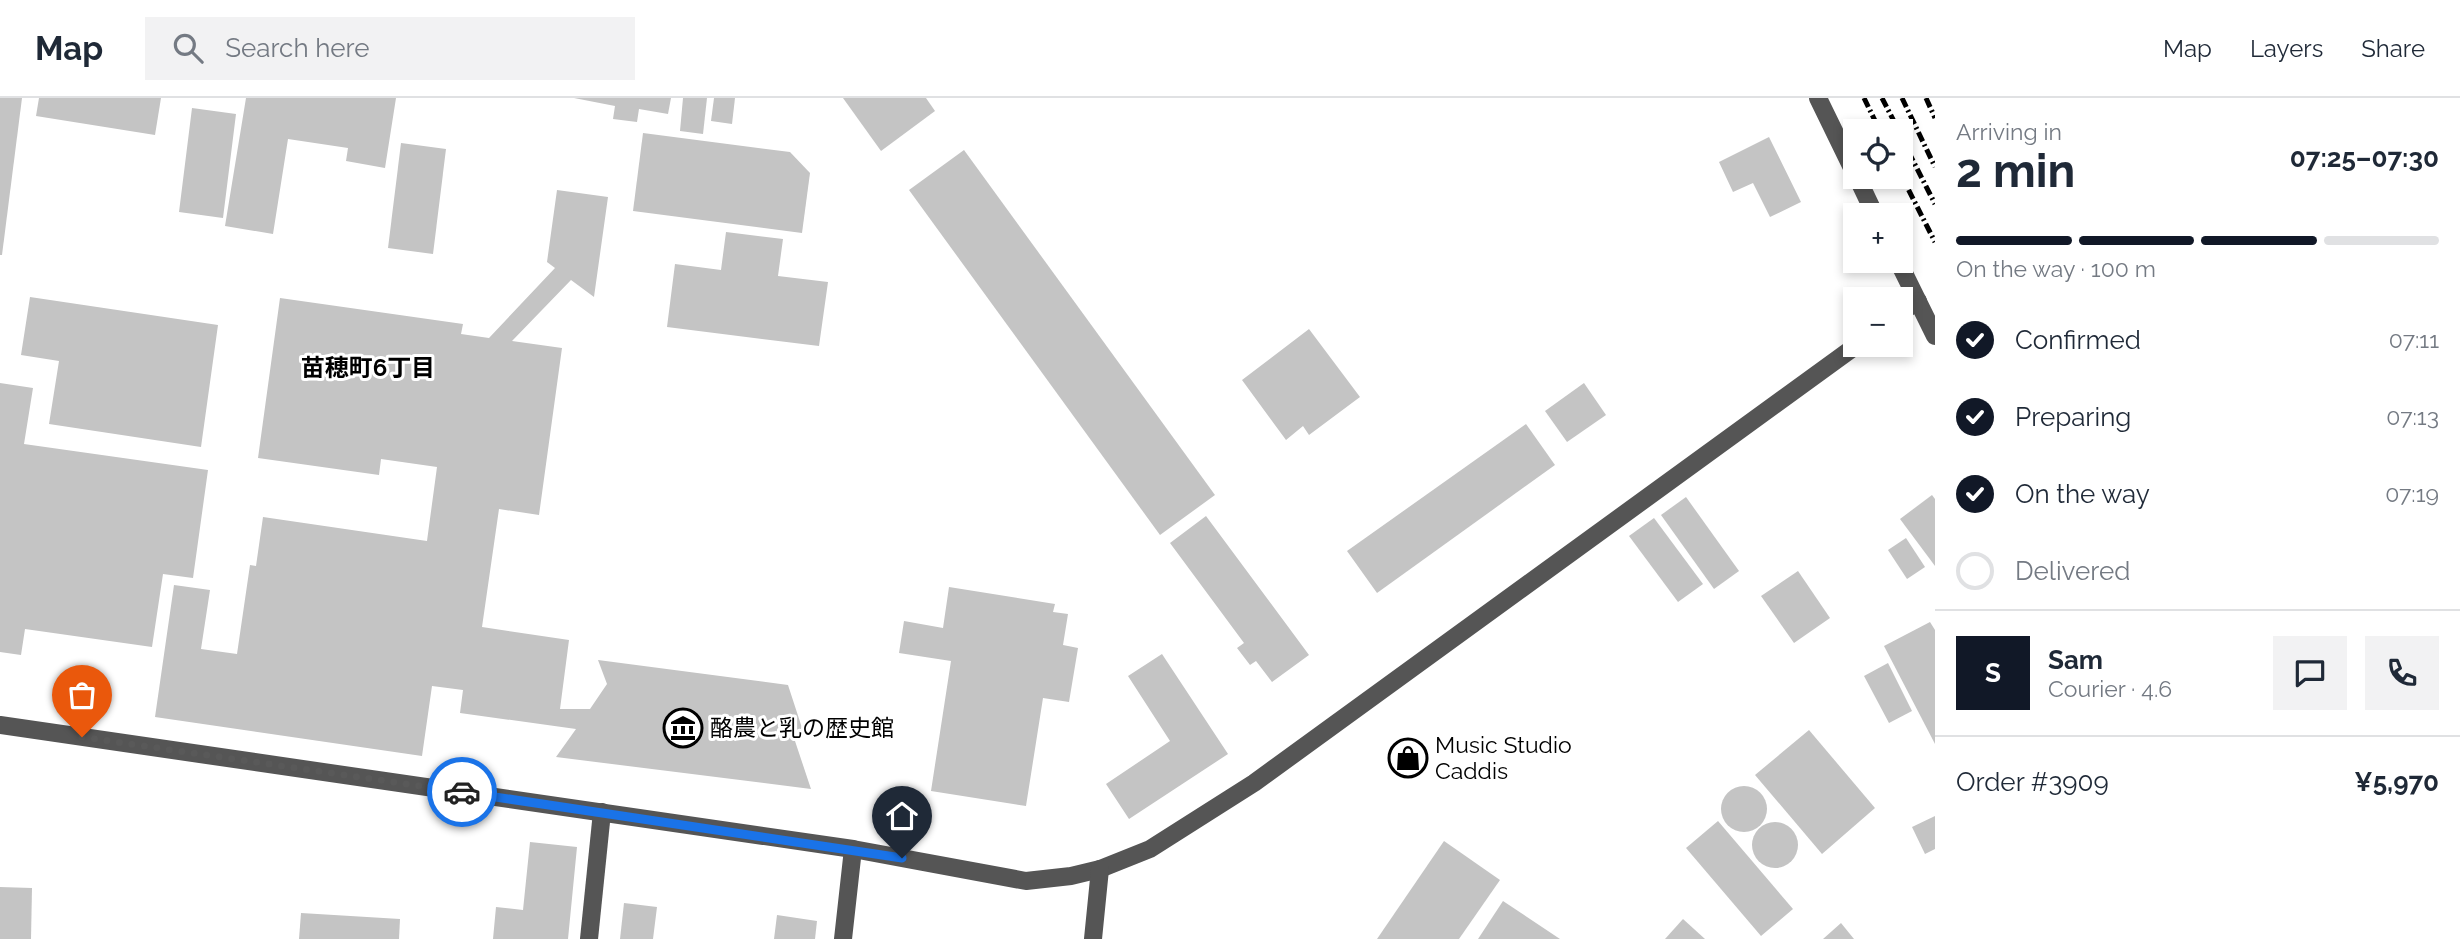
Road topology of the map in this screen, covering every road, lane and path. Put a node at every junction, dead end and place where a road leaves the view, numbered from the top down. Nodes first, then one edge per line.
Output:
1 (1818, 98) edge
2 (1843, 149) edge
3 (1904, 273) edge
4 (1918, 301) junction
5 (1913, 304) edge
6 (1935, 336) edge
7 (1843, 355) edge
8 (0, 725) edge
9 (602, 812) junction
10 (853, 849) junction
11 (1100, 869) junction
12 (589, 939) edge
13 (843, 939) edge
14 (1093, 939) edge

1 - 2 street
3 - 4 street
4 - 5 street
4 - 6 street
7 - 11 street
8 - 9 street
9 - 10 street
9 - 12 street
10 - 11 street
10 - 13 street
11 - 14 street

